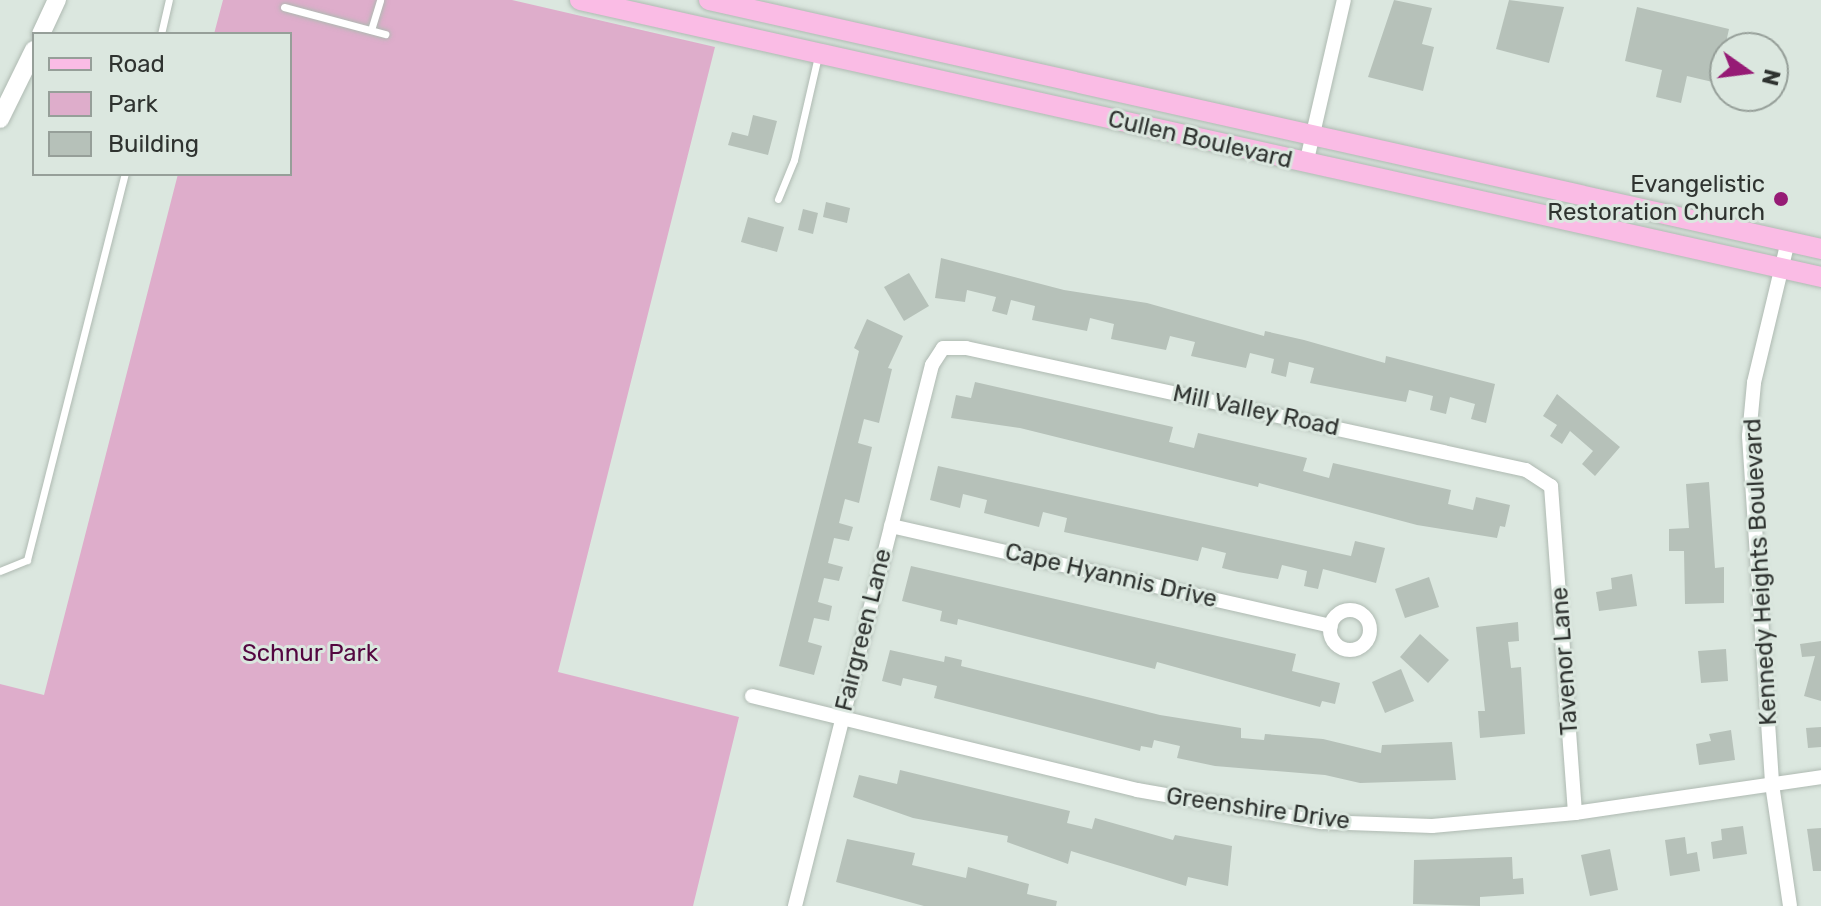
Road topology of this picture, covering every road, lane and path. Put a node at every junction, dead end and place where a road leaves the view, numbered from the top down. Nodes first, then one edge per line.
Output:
1 (57, 0) edge
2 (169, 0) edge
3 (380, 0) edge
4 (580, 0) edge
5 (708, 0) edge
6 (1344, 0) edge
7 (284, 7) dead end
8 (700, 27) junction
9 (371, 30) junction
10 (42, 32) edge
11 (161, 32) edge
12 (385, 34) dead end
13 (32, 54) edge
14 (818, 54) junction
15 (1009, 65) junction
16 (1001, 96) junction
17 (0, 119) edge
18 (1313, 135) junction
19 (1306, 164) junction
20 (124, 176) edge
21 (1562, 193) junction
22 (778, 199) dead end
23 (1555, 219) junction
24 (1788, 241) junction
25 (1821, 249) edge
26 (1782, 268) junction
27 (1821, 277) edge
28 (938, 355) joint
29 (1553, 509) joint
30 (891, 526) junction
31 (0, 571) edge
32 (1331, 626) dead end
33 (752, 696) dead end
34 (842, 716) junction
35 (1821, 777) edge
36 (1772, 784) junction
37 (1575, 813) junction
38 (795, 906) edge
39 (1790, 906) edge

1 - 10 main road
2 - 11 lane
3 - 9 lane
4 - 8 main road, Cullen Boulevard
5 - 8 main road
5 - 15 main road, Cullen Boulevard
6 - 18 street
7 - 9 lane
8 - 14 main road, Cullen Boulevard
9 - 12 lane
13 - 17 main road
14 - 16 main road, Cullen Boulevard
14 - 22 lane
15 - 16 main road
15 - 18 main road, Cullen Boulevard
16 - 19 main road, Cullen Boulevard
18 - 19 street
18 - 21 main road, Cullen Boulevard
19 - 23 main road, Cullen Boulevard
20 - 31 lane
21 - 23 main road
21 - 24 main road, Cullen Boulevard
23 - 26 main road, Cullen Boulevard
24 - 25 main road, Cullen Boulevard
24 - 26 street, Kennedy Heights Boulevard
26 - 27 main road, Cullen Boulevard
26 - 36 street, Kennedy Heights Boulevard
28 - 29 street, Mill Valley Road
28 - 30 street, Fairgreen Lane
29 - 37 street, Tavenor Lane
30 - 32 street, Cape Hyannis Drive
30 - 34 street, Fairgreen Lane
33 - 34 street, Greenshire Drive
34 - 37 street, Greenshire Drive
34 - 38 street, Fairgreen Lane
35 - 36 street, Greenshire Drive
36 - 37 street, Greenshire Drive
36 - 39 street, Kennedy Heights Boulevard

